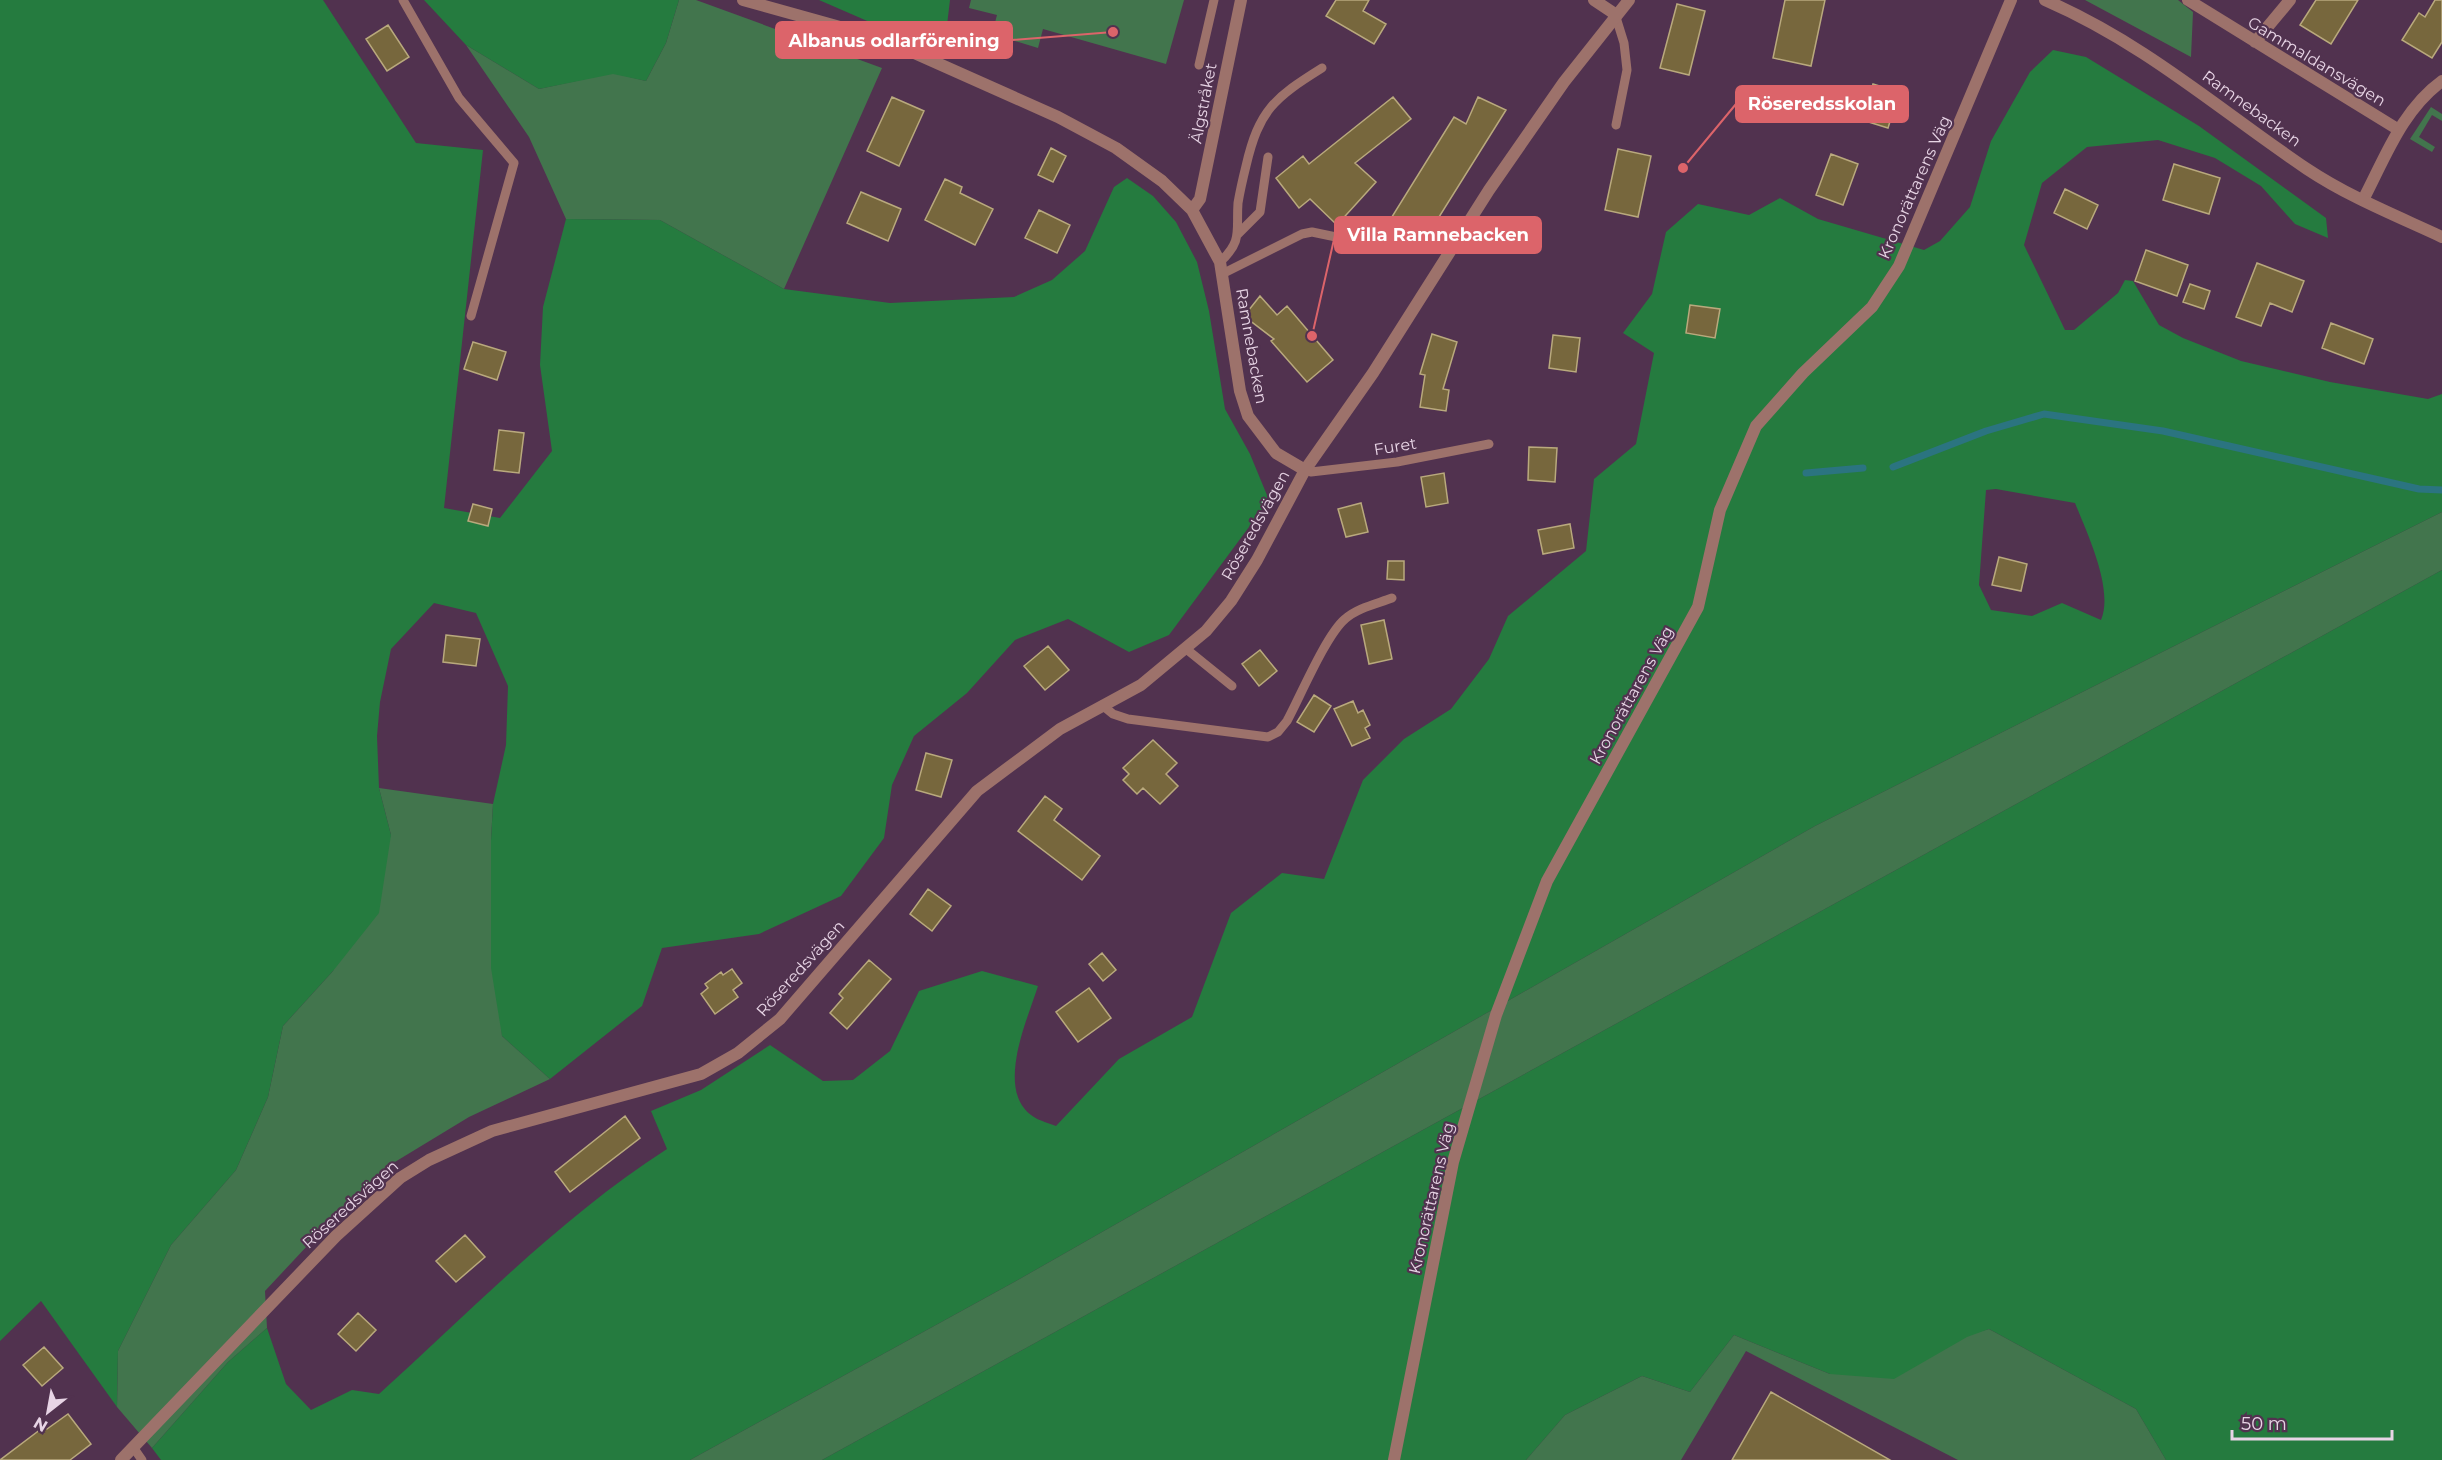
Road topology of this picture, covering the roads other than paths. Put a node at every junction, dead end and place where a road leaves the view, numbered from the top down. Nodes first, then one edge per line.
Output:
1 (403, 0) edge
2 (743, 0) edge
3 (1214, 0) edge
4 (1241, 0) edge
5 (1594, 0) edge
6 (1629, 0) edge
7 (2011, 0) edge
8 (2046, 0) edge
9 (2188, 0) edge
10 (2290, 0) edge
11 (1615, 14) junction
12 (2255, 42) junction
13 (1199, 65) dead end
14 (1322, 68) dead end
15 (2442, 81) edge
16 (1616, 125) dead end
17 (2399, 130) junction
18 (1269, 157) dead end
19 (2362, 200) junction
20 (1192, 210) junction
21 (1237, 235) junction
22 (1336, 237) dead end
23 (2442, 237) edge
24 (1221, 268) junction
25 (471, 316) dead end
26 (1489, 444) dead end
27 (1305, 470) junction
28 (1392, 598) dead end
29 (1185, 648) junction
30 (1232, 686) dead end
31 (1102, 705) junction
32 (133, 1447) junction
33 (121, 1460) edge
34 (142, 1460) edge
35 (1394, 1460) edge

1 - 25 lane
2 - 20 street, Ramnebacken
3 - 13 lane
4 - 20 street, Älgstråket
5 - 11 street
6 - 11 street
7 - 35 street, Kronorättarens Väg
8 - 19 street, Ramnebacken
9 - 12 street, Gammaldansvägen
10 - 12 street
11 - 16 lane
11 - 27 street
12 - 17 street, Gammaldansvägen
14 - 21 lane
15 - 17 street
17 - 19 street
18 - 21 lane
19 - 23 street, Ramnebacken
20 - 24 street, Ramnebacken
21 - 24 lane
22 - 24 lane
24 - 27 street, Ramnebacken
26 - 27 lane, Furet
27 - 29 street, Röseredsvägen
28 - 31 lane
29 - 30 lane
29 - 31 street, Röseredsvägen
31 - 32 street, Röseredsvägen
32 - 33 street, Röseredsvägen
32 - 34 lane

